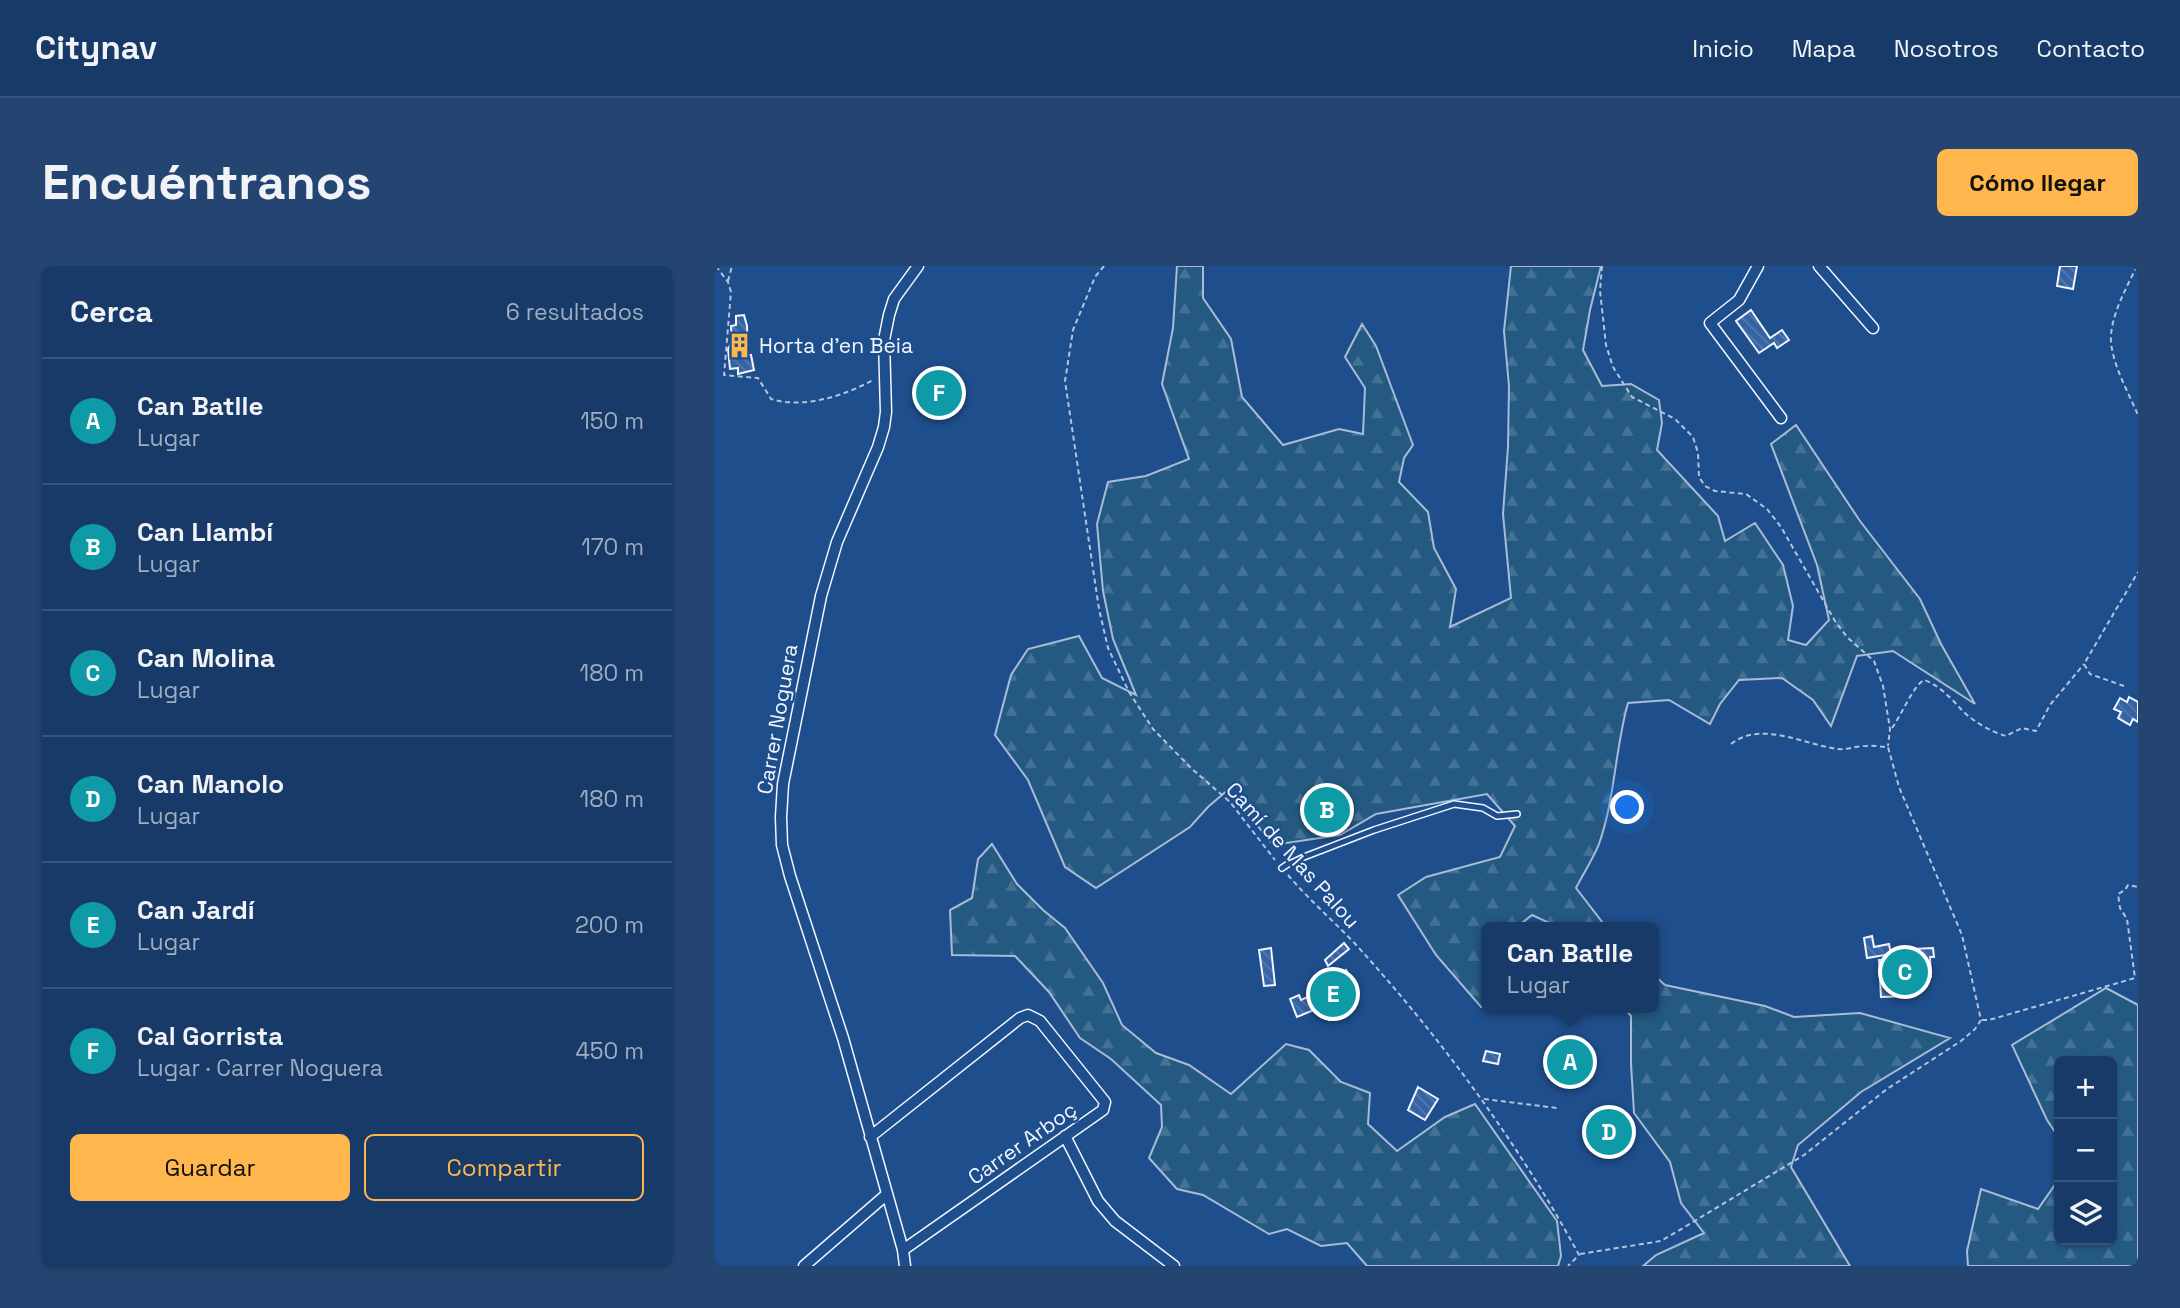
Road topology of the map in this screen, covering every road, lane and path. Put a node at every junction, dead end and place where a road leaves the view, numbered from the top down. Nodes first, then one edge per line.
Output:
1 (716, 266) edge
2 (732, 266) edge
3 (918, 266) edge
4 (1104, 266) edge
5 (1602, 266) edge
6 (1758, 266) edge
7 (1819, 266) edge
8 (2137, 266) edge
9 (728, 282) junction
10 (1874, 328) dead end
11 (884, 374) junction
12 (2138, 415) edge
13 (1781, 418) dead end
14 (2138, 572) edge
15 (2084, 664) junction
16 (2124, 686) dead end
17 (1891, 729) junction
18 (1731, 744) dead end
19 (1888, 747) junction
20 (1517, 814) dead end
21 (1282, 869) junction
22 (2138, 887) edge
23 (1980, 1020) junction
24 (1483, 1099) junction
25 (1557, 1108) dead end
26 (1065, 1136) junction
27 (870, 1137) junction
28 (886, 1195) junction
29 (903, 1250) junction
30 (1579, 1255) junction
31 (803, 1266) edge
32 (905, 1266) edge
33 (1174, 1266) edge
34 (1568, 1266) edge

1 - 9 path
2 - 9 path
3 - 11 street, Carrer Noguera
4 - 21 path, Camí de Mas Palou
5 - 17 path
6 - 13 street
7 - 10 street
8 - 12 path
9 - 11 path
11 - 27 street, Carrer Noguera
14 - 15 path
15 - 16 path
15 - 17 path
17 - 19 path
18 - 19 path
19 - 23 path
20 - 21 lane
21 - 24 path, Camí de Mas Palou
22 - 23 path
23 - 30 path
24 - 25 path
24 - 30 path, Camí de Mas Palou
26 - 27 street, Carrer Arboç
26 - 29 street, Carrer Arboç
26 - 33 street
27 - 28 street, Carrer Noguera
28 - 29 street, Carrer Noguera
28 - 31 street
29 - 32 street, Carrer Noguera
30 - 34 path

